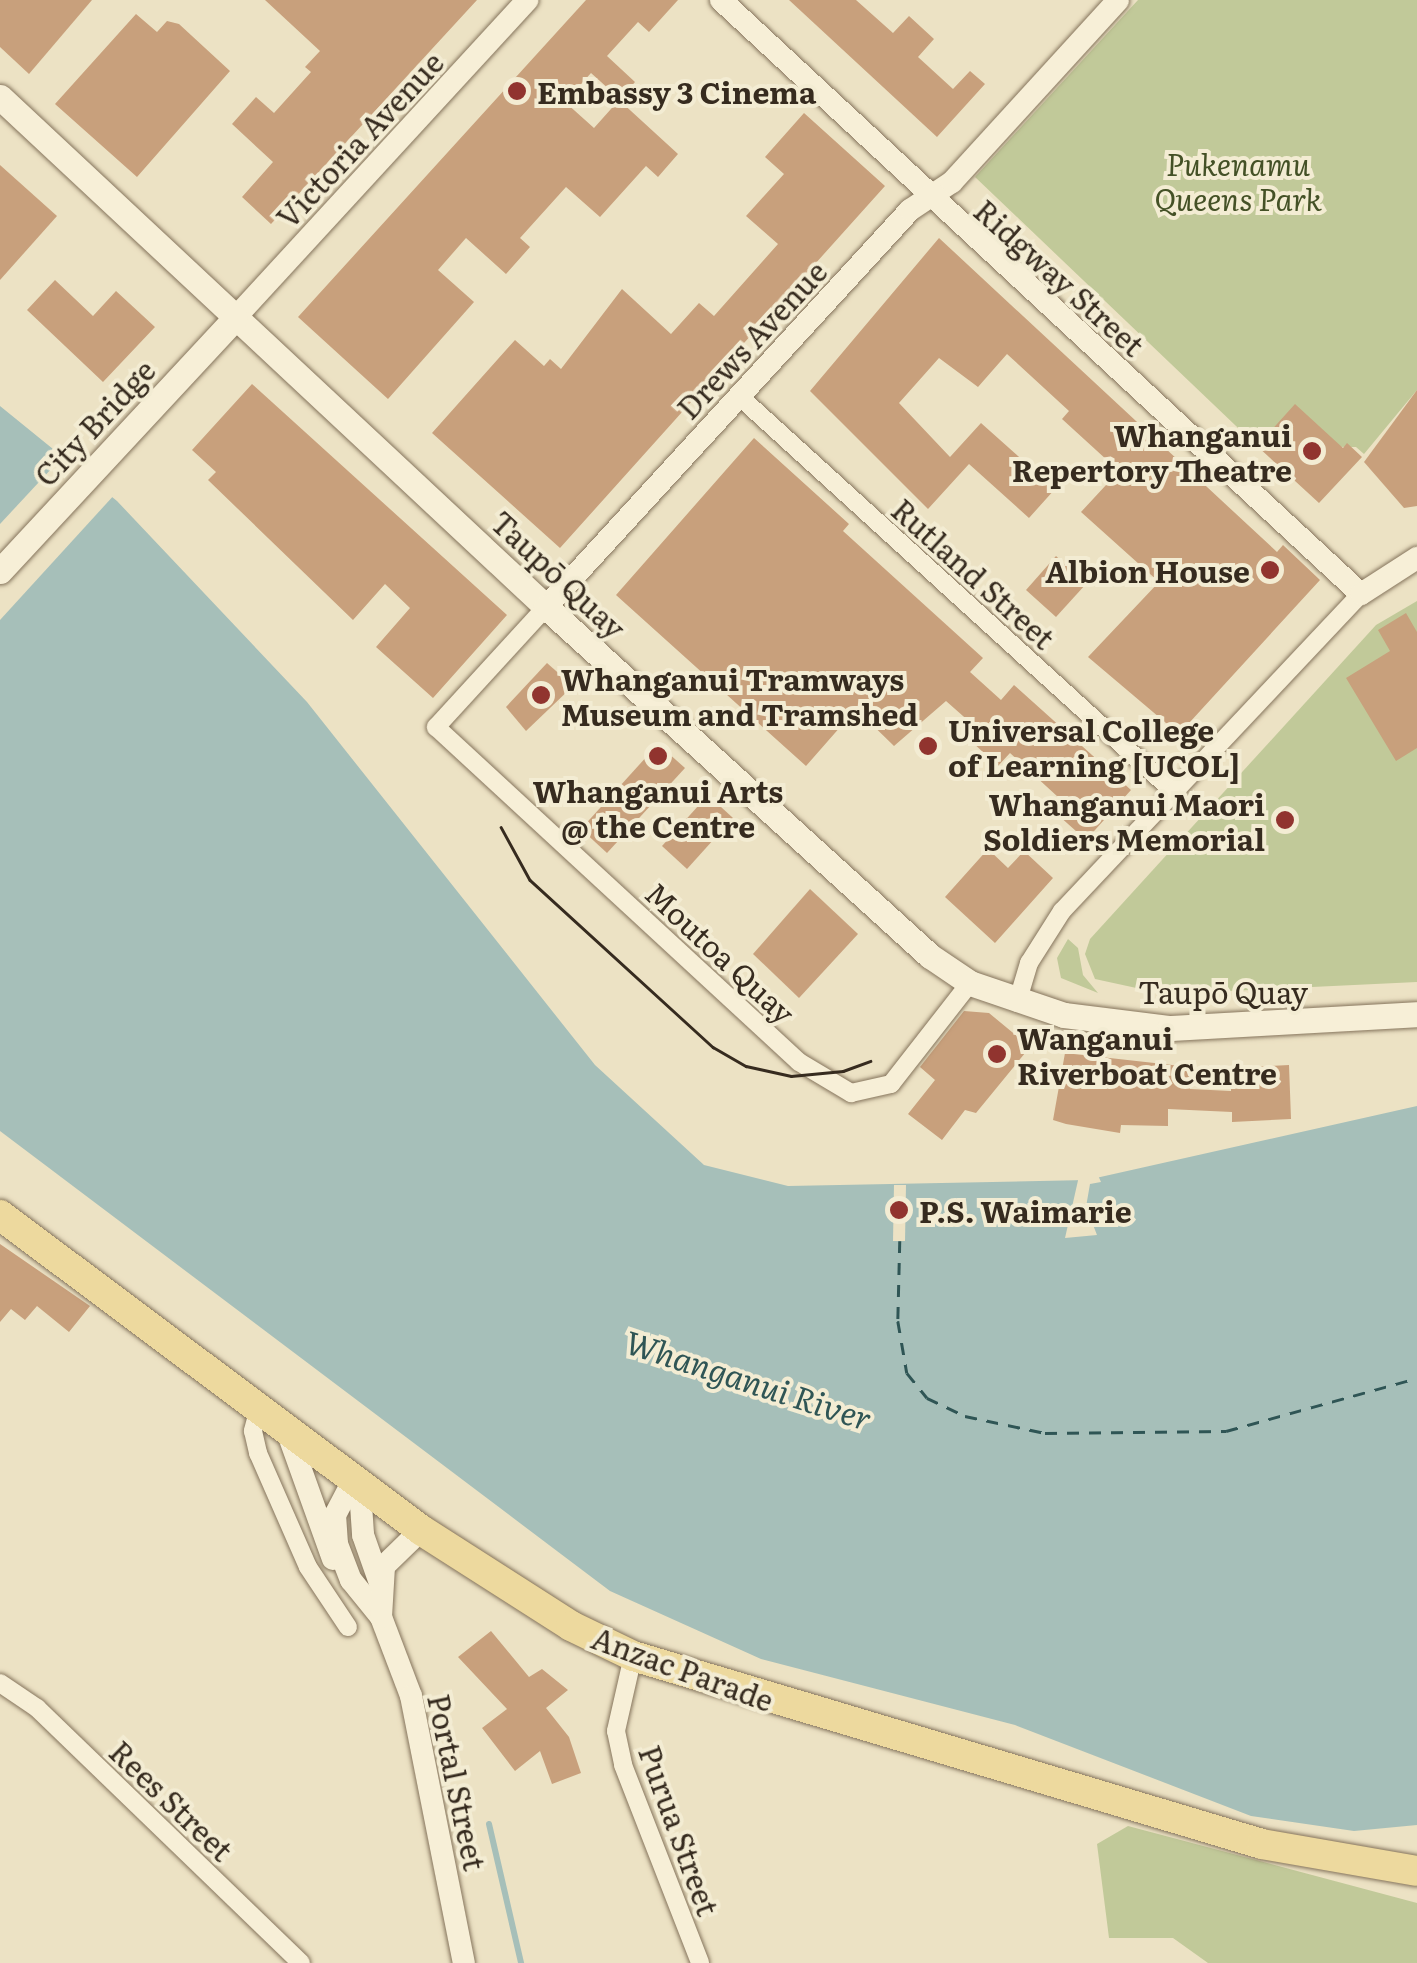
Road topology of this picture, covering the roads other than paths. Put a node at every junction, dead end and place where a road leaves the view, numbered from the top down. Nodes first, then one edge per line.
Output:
1 (527, 0) edge
2 (721, 0) edge
3 (1118, 0) edge
4 (0, 98) edge
5 (929, 198) junction
6 (234, 318) junction
7 (739, 396) junction
8 (1417, 558) edge
9 (0, 572) edge
10 (1361, 594) junction
11 (546, 607) junction
12 (436, 727) joint
13 (1173, 790) junction
14 (970, 983) junction
15 (1017, 1003) junction
16 (1417, 1014) edge
17 (0, 1214) edge
18 (259, 1408) junction
19 (286, 1428) junction
20 (361, 1485) junction
21 (420, 1530) junction
22 (352, 1580) junction
23 (381, 1586) junction
24 (381, 1616) junction
25 (348, 1627) dead end
26 (633, 1656) junction
27 (0, 1683) edge
28 (1417, 1871) edge
29 (300, 1963) edge
30 (464, 1963) edge
31 (700, 1963) edge

1 - 6 street, Victoria Avenue
2 - 5 street, Ridgway Street
3 - 5 street, Drews Avenue
4 - 6 main road, Taupō Quay
5 - 7 street, Drews Avenue
5 - 10 street, Ridgway Street
6 - 9 main road, City Bridge
6 - 11 main road, Taupō Quay
7 - 11 street, Drews Avenue
7 - 13 street, Rutland Street
8 - 10 street
10 - 13 street
11 - 12 street, Drews Avenue
11 - 14 main road, Taupō Quay
12 - 14 street, Moutoa Quay
13 - 15 street
14 - 15 main road, Taupō Quay
15 - 16 main road, Taupō Quay
17 - 18 main road, Anzac Parade
18 - 19 main road, Anzac Parade
18 - 25 street
19 - 20 main road, Anzac Parade
19 - 22 street, Portal Street
20 - 21 main road, Anzac Parade
20 - 22 street, Portal Street
20 - 23 street, Portal Street
21 - 23 street
21 - 26 main road, Anzac Parade
22 - 24 street, Portal Street
23 - 24 street, Portal Street
24 - 30 street, Portal Street
26 - 28 main road, Anzac Parade
26 - 31 street, Purua Street
27 - 29 street, Rees Street

